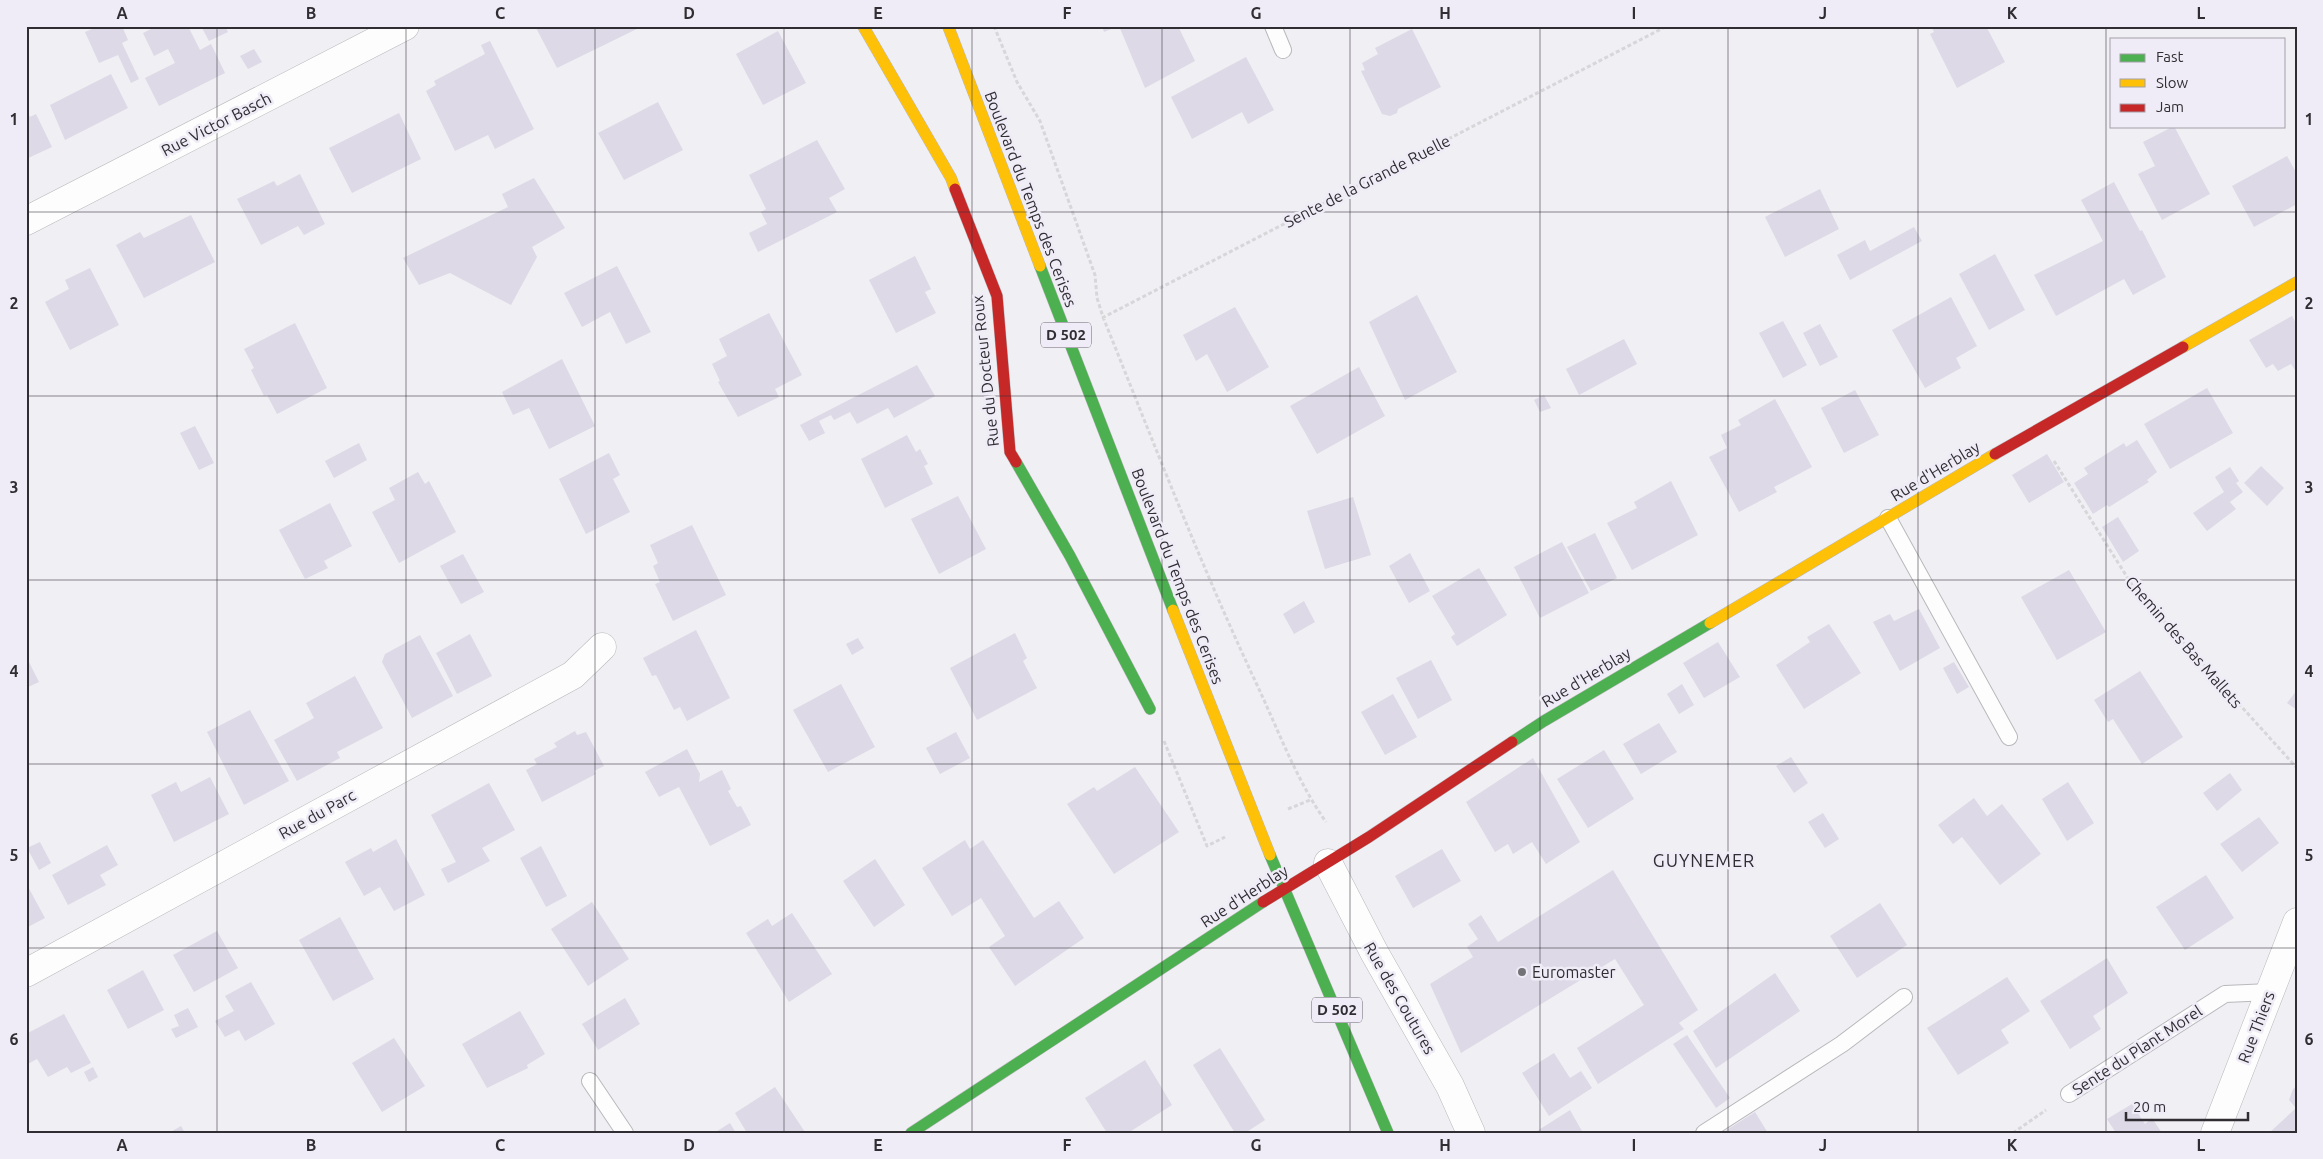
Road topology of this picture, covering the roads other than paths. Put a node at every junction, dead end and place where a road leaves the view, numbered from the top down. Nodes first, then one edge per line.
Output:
1 (406, 26) edge
2 (863, 26) edge
3 (948, 26) edge
4 (1273, 26) edge
5 (1283, 50) dead end
6 (26, 221) edge
7 (2297, 282) edge
8 (1888, 518) junction
9 (602, 647) dead end
10 (1150, 709) dead end
11 (2009, 737) dead end
12 (1328, 863) junction
13 (1286, 887) junction
14 (2297, 922) edge
15 (26, 973) edge
16 (2270, 992) junction
17 (1904, 997) dead end
18 (590, 1081) dead end
19 (2069, 1094) road end
20 (626, 1133) edge
21 (912, 1133) edge
22 (1388, 1133) edge
23 (1471, 1133) edge
24 (1704, 1133) edge
25 (2215, 1133) edge

1 - 6 street, Rue Victor Basch
2 - 10 street, Rue du Docteur Roux
3 - 13 street, Boulevard du Temps des Cerises / D 502
4 - 5 lane
7 - 8 street, Rue d'Herblay
8 - 11 lane
8 - 12 street, Rue d'Herblay
9 - 15 street, Rue du Parc
12 - 13 street, Rue d'Herblay
12 - 23 street, Rue des Coutures
13 - 21 street, Rue d'Herblay
13 - 22 street, Boulevard du Temps des Cerises / D 502
14 - 16 street, Rue Thiers
16 - 19 lane, Sente du Plant Morel
16 - 25 street, Rue Thiers
17 - 24 lane
18 - 20 lane

